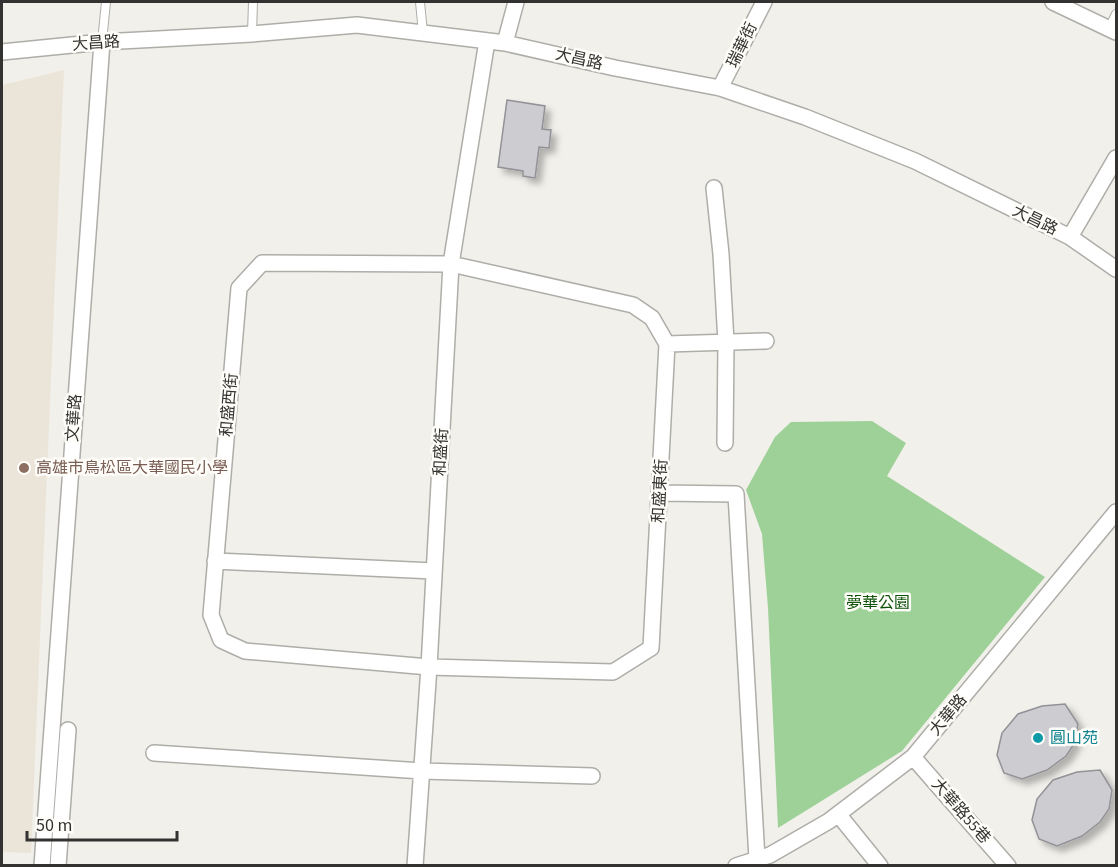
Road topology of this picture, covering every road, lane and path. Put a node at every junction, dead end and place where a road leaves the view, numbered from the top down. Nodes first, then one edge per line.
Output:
1 (106, 2) edge
2 (253, 2) edge
3 (420, 2) edge
4 (516, 2) edge
5 (764, 2) edge
6 (1053, 2) edge
7 (1114, 25) edge
8 (423, 33) junction
9 (252, 34) junction
10 (487, 41) junction
11 (102, 42) junction
12 (505, 43) junction
13 (2, 52) edge
14 (720, 88) junction
15 (1116, 158) edge
16 (714, 188) dead end
17 (1070, 237) junction
18 (451, 264) junction
19 (1116, 269) edge
20 (766, 341) dead end
21 (726, 342) junction
22 (667, 344) junction
23 (725, 443) dead end
24 (660, 493) junction
25 (1116, 512) edge
26 (215, 561) junction
27 (434, 571) junction
28 (429, 667) junction
29 (68, 730) dead end
30 (154, 753) dead end
31 (914, 758) junction
32 (422, 771) junction
33 (592, 776) dead end
34 (838, 814) junction
35 (757, 859) junction
36 (42, 866) edge
37 (58, 866) edge
38 (415, 866) edge
39 (736, 866) edge
40 (880, 866) edge
41 (1008, 866) edge

1 - 11 lane
2 - 9 lane
3 - 8 lane
4 - 12 street
5 - 14 street, 瑞華街
6 - 7 street
8 - 9 street, 大昌路
8 - 10 street, 大昌路
9 - 11 street, 大昌路
10 - 12 street, 大昌路
10 - 18 street, 和盛街
11 - 13 street, 大昌路
11 - 36 street, 文華路
12 - 14 street, 大昌路
14 - 17 street, 大昌路
15 - 17 street
16 - 21 street
17 - 19 street, 大昌路
18 - 22 street
18 - 26 street, 和盛西街
18 - 27 street, 和盛街
20 - 21 street
21 - 22 street
21 - 23 street
22 - 24 street, 和盛東街
24 - 28 street, 和盛東街
24 - 35 street
25 - 31 street, 大華路
26 - 27 street
26 - 28 street, 和盛西街
27 - 28 street, 和盛街
28 - 32 street, 和盛街
29 - 37 street
30 - 32 street
31 - 34 street, 大華路
31 - 41 street, 大華路55巷
32 - 33 street
32 - 38 street, 和盛街
34 - 35 street, 大華路
34 - 40 street
35 - 39 street, 大華路

